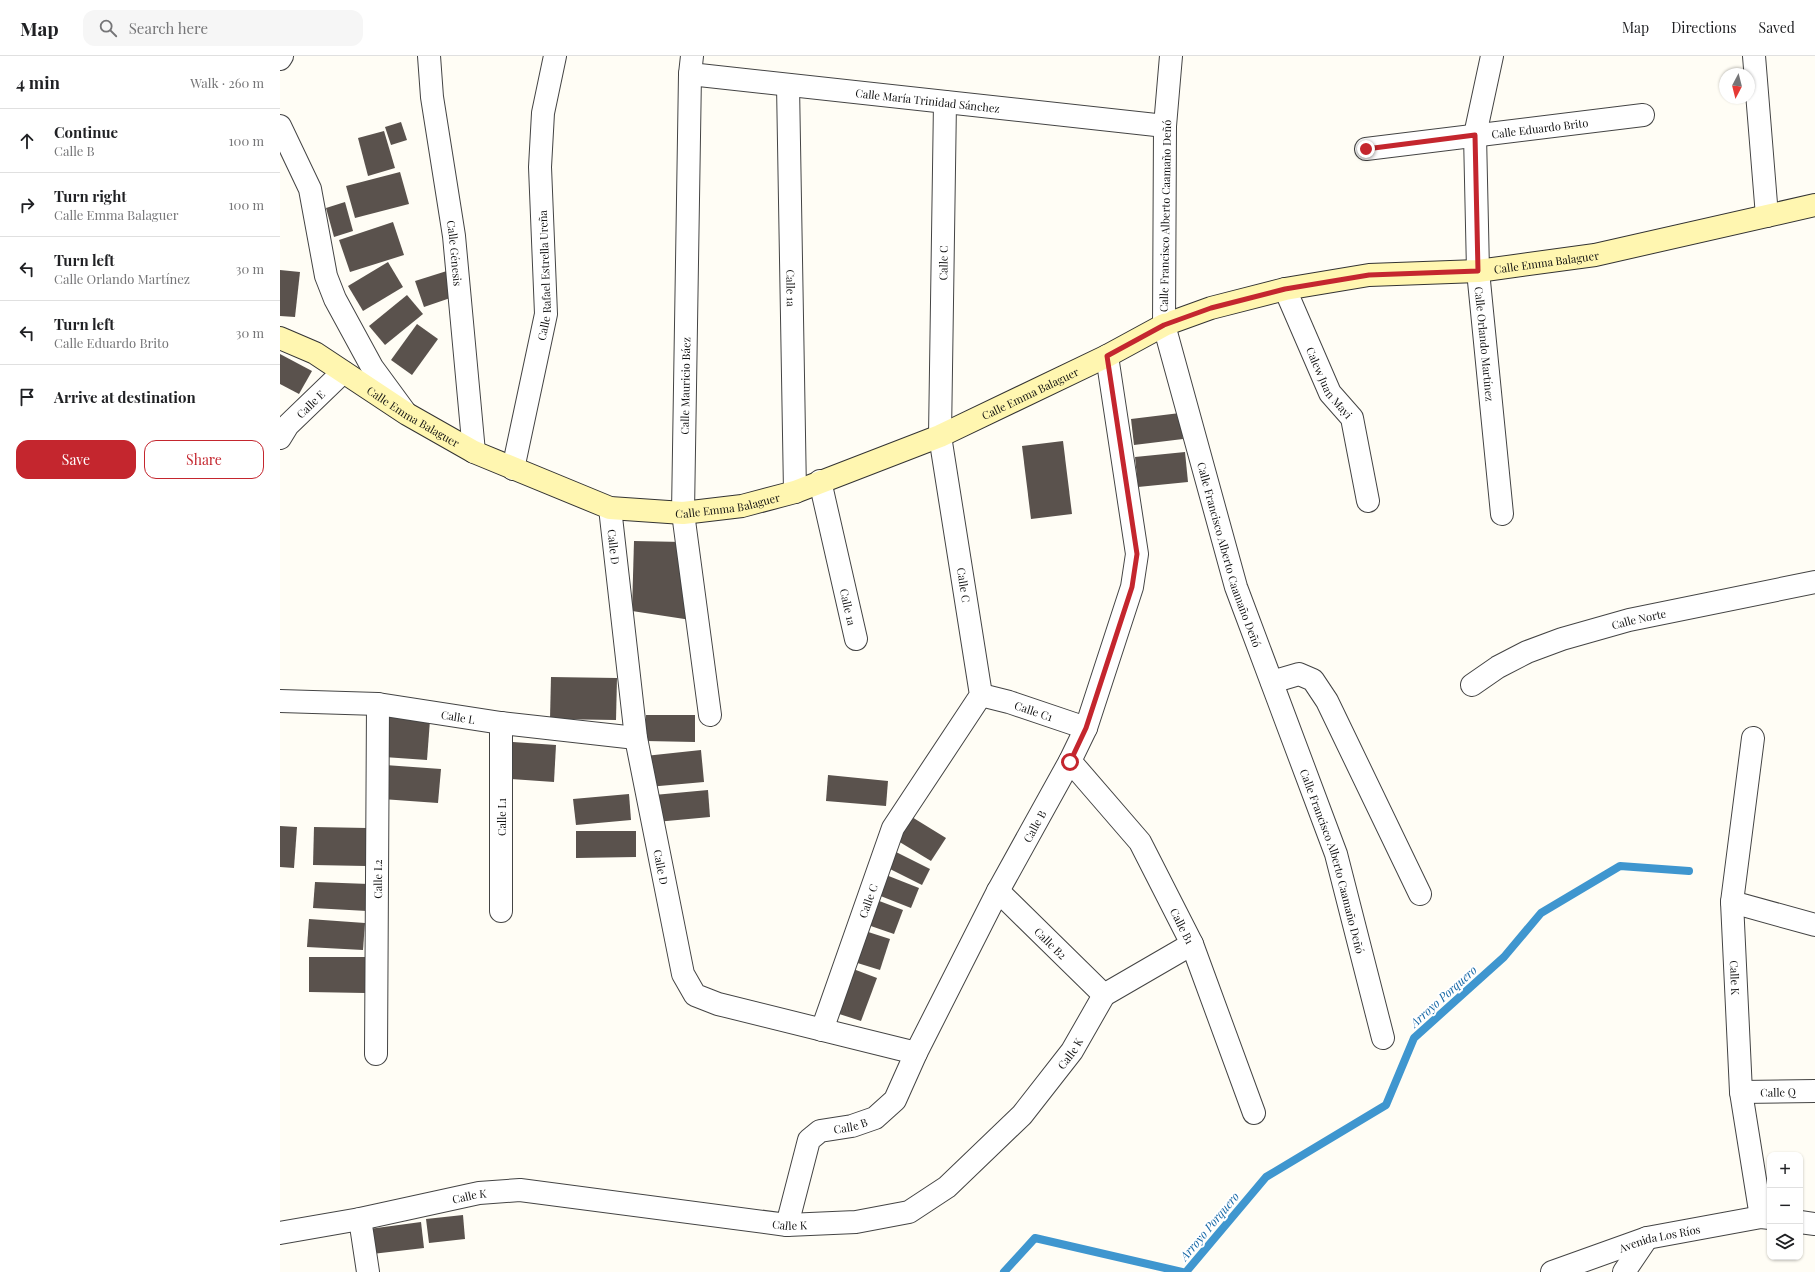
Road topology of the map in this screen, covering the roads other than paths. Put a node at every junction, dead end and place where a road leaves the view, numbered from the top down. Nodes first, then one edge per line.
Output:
1 (282, 56) edge
2 (430, 56) edge
3 (555, 56) edge
4 (1171, 56) edge
5 (1492, 56) edge
6 (1754, 56) edge
7 (280, 59) edge
8 (691, 65) edge
9 (788, 85) junction
10 (945, 102) junction
11 (1643, 115) dead end
12 (280, 126) edge
13 (1165, 126) junction
14 (1475, 135) junction
15 (1366, 149) dead end
16 (1815, 205) edge
17 (1767, 216) junction
18 (1478, 271) junction
19 (1285, 289) junction
20 (1164, 325) junction
21 (280, 338) edge
22 (1107, 356) junction
23 (343, 372) junction
24 (407, 414) junction
25 (940, 436) junction
26 (280, 438) edge
27 (474, 452) junction
28 (513, 469) junction
29 (820, 481) junction
30 (795, 492) junction
31 (1368, 501) dead end
32 (610, 508) junction
33 (683, 513) junction
34 (1502, 514) dead end
35 (1815, 582) edge
36 (856, 639) dead end
37 (1272, 682) junction
38 (1472, 685) dead end
39 (981, 695) junction
40 (280, 701) edge
41 (378, 704) junction
42 (710, 715) dead end
43 (501, 723) junction
44 (1086, 728) junction
45 (636, 738) junction
46 (1753, 738) dead end
47 (1070, 762) junction
48 (998, 891) junction
49 (1420, 894) dead end
50 (1732, 902) junction
51 (501, 911) dead end
52 (1815, 925) edge
53 (1192, 944) junction
54 (1104, 995) junction
55 (822, 1030) junction
56 (1383, 1038) dead end
57 (916, 1053) junction
58 (376, 1054) dead end
59 (1815, 1091) edge
60 (1741, 1092) junction
61 (1254, 1113) dead end
62 (1766, 1218) edge
63 (360, 1219) junction
64 (1803, 1222) edge
65 (1815, 1224) edge
66 (787, 1225) junction
67 (280, 1233) edge
68 (1646, 1238) junction
69 (368, 1272) edge
70 (1552, 1272) edge
71 (1624, 1272) edge

1 - 7 street
2 - 27 street, Calle Génesis
3 - 28 street, Calle Rafael Estrella Ureña
4 - 13 street, Calle Francisco Alberto Caamaño Deñó
5 - 14 street, Calle Orlando Martínez
6 - 17 street
8 - 9 street, Calle María Trinidad Sánchez
8 - 33 street, Calle Mauricio Báez
9 - 10 street, Calle María Trinidad Sánchez
9 - 30 street, Calle 1a
10 - 13 street, Calle María Trinidad Sánchez
10 - 25 street, Calle C
11 - 14 street, Calle Eduardo Brito
12 - 24 street
13 - 20 street, Calle Francisco Alberto Caamaño Deñó
14 - 15 street, Calle Eduardo Brito
14 - 18 street, Calle Orlando Martínez
16 - 17 street, Calle Emma Balaguer
17 - 18 street, Calle Emma Balaguer
18 - 19 street, Calle Emma Balaguer
18 - 34 street, Calle Orlando Martínez
19 - 20 street, Calle Emma Balaguer
19 - 31 street, Calew Juan Mayi
20 - 22 street, Calle Emma Balaguer
20 - 37 street, Calle Francisco Alberto Caamaño Deñó
21 - 23 street, Calle Emma Balaguer
22 - 25 street, Calle Emma Balaguer
22 - 44 street, Calle B
23 - 24 street, Calle Emma Balaguer
23 - 26 street, Calle E
24 - 27 street, Calle Emma Balaguer
25 - 29 street, Calle Emma Balaguer
25 - 39 street, Calle C
27 - 28 street, Calle Emma Balaguer
28 - 32 street, Calle Emma Balaguer
29 - 30 street, Calle Emma Balaguer
29 - 36 street, Calle 1a
30 - 33 street, Calle Emma Balaguer
32 - 33 street, Calle Emma Balaguer
32 - 45 street, Calle D
33 - 42 street, Calle Mauricio Báez
35 - 38 street, Calle Norte
37 - 49 street
37 - 56 street, Calle Francisco Alberto Caamaño Deñó
39 - 44 street, Calle C1
39 - 55 street, Calle C
40 - 41 street, Calle L
41 - 43 street, Calle L
41 - 58 street, Calle L2
43 - 45 street, Calle L
43 - 51 street, Calle L1
44 - 47 street, Calle B
45 - 55 street, Calle D
46 - 50 street, Calle K
47 - 48 street, Calle B
47 - 53 street, Calle B1
48 - 54 street, Calle B2
48 - 57 street, Calle B
50 - 52 street
50 - 60 street, Calle K
53 - 54 street
53 - 61 street, Calle B1
54 - 66 street, Calle K
55 - 57 street, Calle D
57 - 66 street, Calle B
59 - 60 street, Calle Q
60 - 62 street, Calle K
62 - 68 street, Avenida Los Ríos
63 - 66 street, Calle K
63 - 67 street, Calle K
63 - 69 street
64 - 65 street
68 - 70 street, Avenida Los Ríos
68 - 71 street

